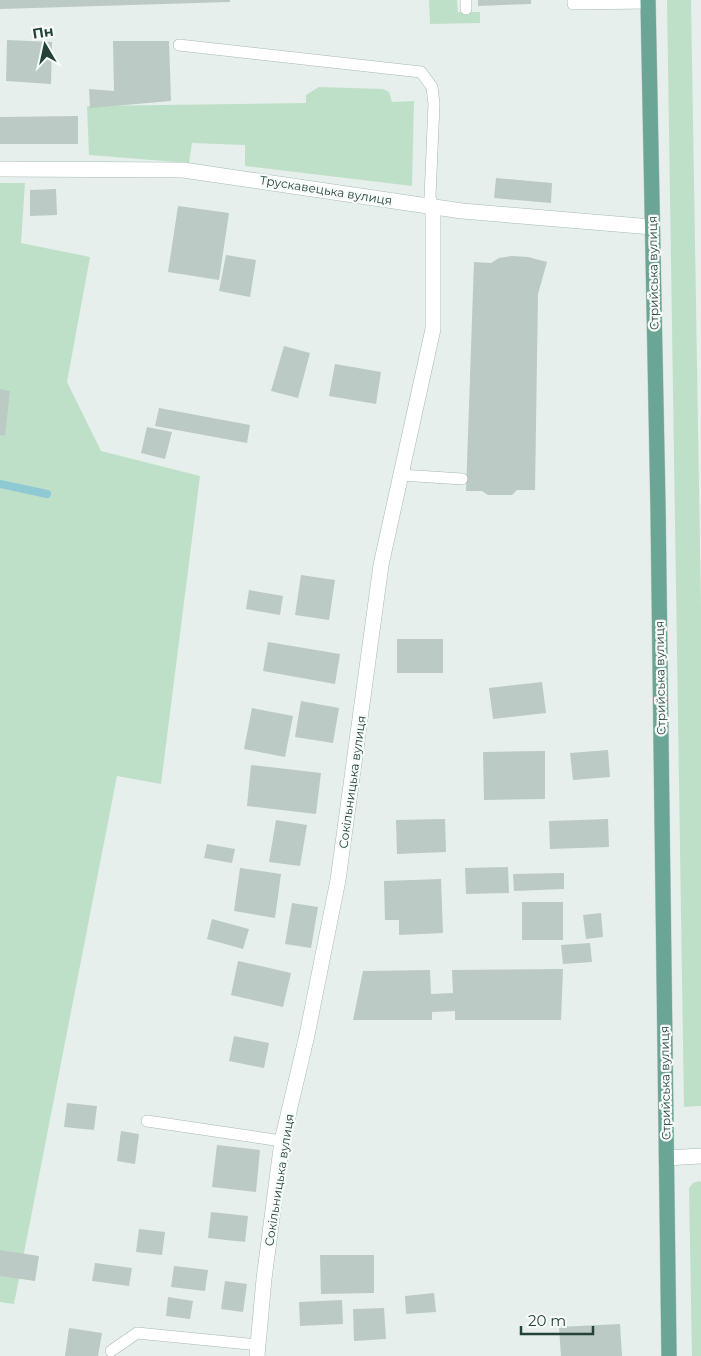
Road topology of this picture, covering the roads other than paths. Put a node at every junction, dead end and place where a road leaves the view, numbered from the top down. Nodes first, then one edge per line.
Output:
1 (573, 0) edge
2 (648, 1) edge
3 (179, 45) dead end
4 (0, 169) edge
5 (433, 207) junction
6 (652, 227) junction
7 (401, 475) junction
8 (462, 479) dead end
9 (147, 1121) dead end
10 (282, 1141) junction
11 (701, 1156) edge
12 (666, 1158) junction
13 (258, 1350) edge
14 (111, 1351) dead end
15 (669, 1356) edge

1 - 2 lane
2 - 6 main road, Стрийська вулиця
3 - 5 lane
4 - 5 street, Трускавецька вулиця
5 - 6 street, Трускавецька вулиця
5 - 7 street, Сокільницька вулиця
6 - 12 main road, Стрийська вулиця
7 - 8 lane
7 - 10 street, Сокільницька вулиця
9 - 10 lane
10 - 13 street, Сокільницька вулиця
11 - 12 street
12 - 15 main road, Стрийська вулиця
13 - 14 lane

